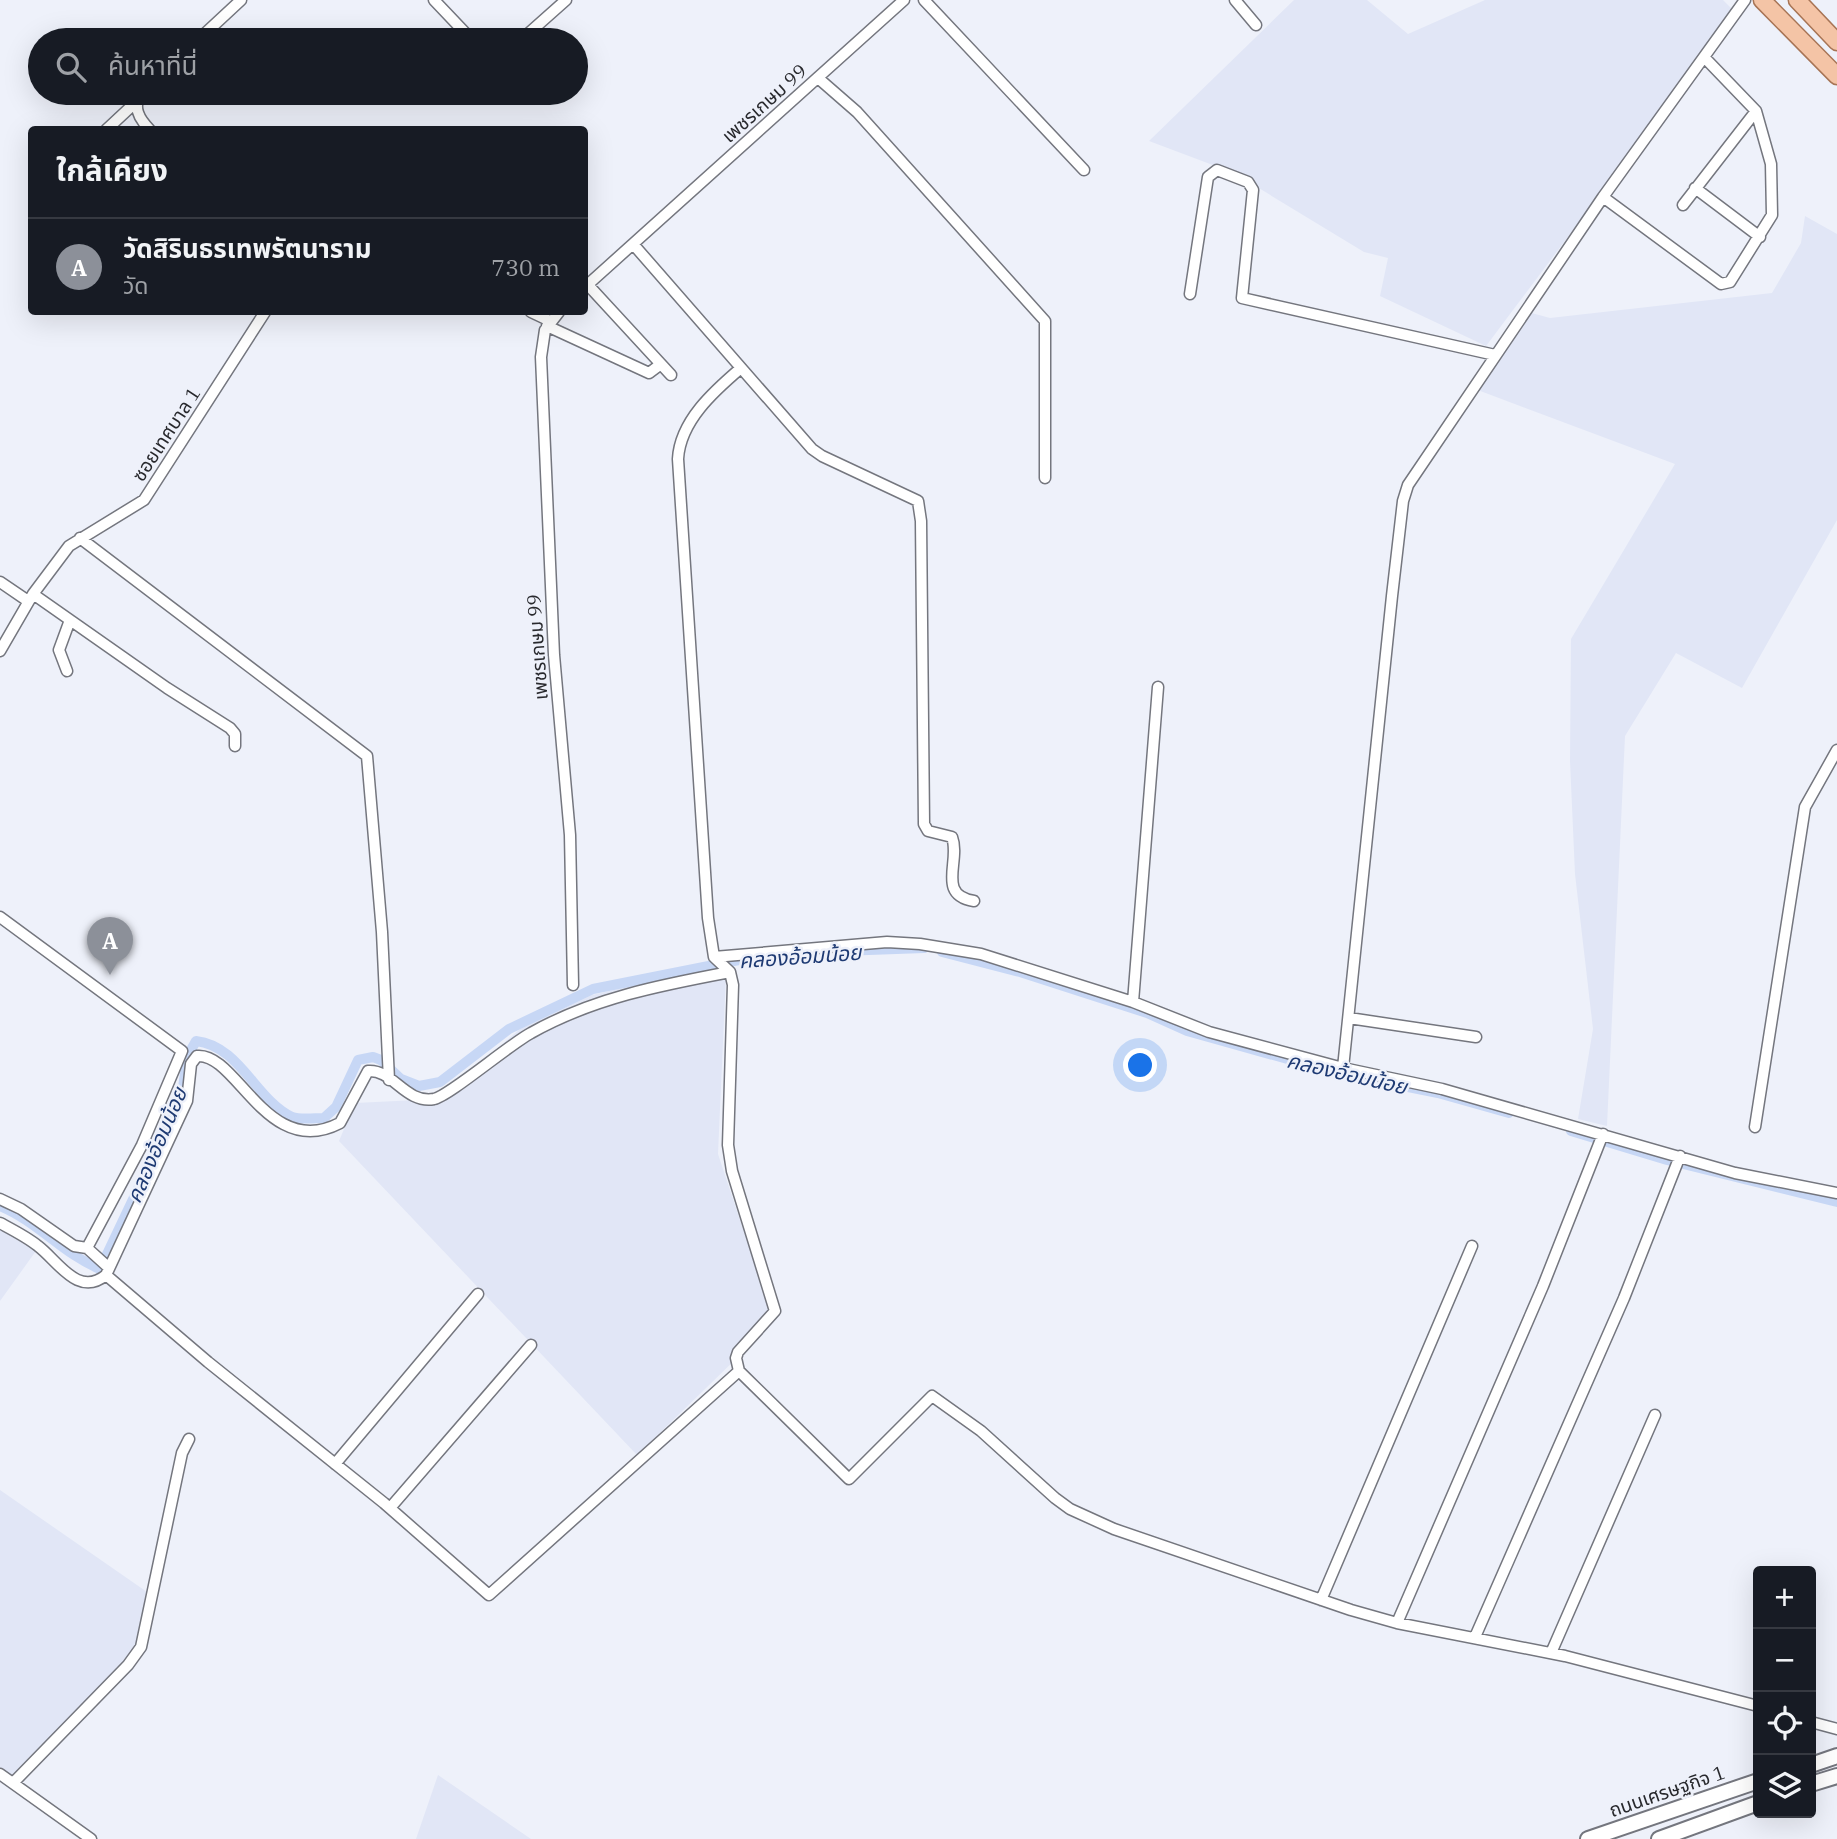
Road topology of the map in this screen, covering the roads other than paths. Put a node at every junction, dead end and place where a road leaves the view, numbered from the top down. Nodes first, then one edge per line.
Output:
1 (241, 0) edge
2 (434, 0) edge
3 (566, 0) edge
4 (904, 0) edge
5 (924, 0) edge
6 (1235, 0) edge
7 (1745, 0) edge
8 (1762, 0) edge
9 (1797, 0) edge
10 (1256, 25) dead end
11 (211, 28) edge
12 (461, 28) edge
13 (534, 28) edge
14 (1837, 42) edge
15 (1704, 57) junction
16 (1837, 76) edge
17 (818, 78) junction
18 (131, 105) edge
19 (139, 105) edge
20 (1756, 111) junction
21 (110, 126) edge
22 (147, 126) edge
23 (1084, 170) dead end
24 (1695, 188) junction
25 (1603, 197) junction
26 (1683, 205) dead end
27 (1760, 237) junction
28 (633, 244) junction
29 (588, 284) edge
30 (588, 288) edge
31 (1190, 294) dead end
32 (263, 315) edge
33 (536, 315) edge
34 (556, 315) edge
35 (548, 323) junction
36 (1495, 355) junction
37 (661, 364) junction
38 (741, 368) junction
39 (671, 375) dead end
40 (1045, 478) dead end
41 (80, 538) junction
42 (0, 582) edge
43 (31, 598) junction
44 (70, 620) junction
45 (0, 651) edge
46 (67, 671) dead end
47 (1158, 687) dead end
48 (235, 746) dead end
49 (1837, 750) edge
50 (974, 901) dead end
51 (0, 917) edge
52 (716, 958) junction
53 (729, 971) junction
54 (573, 985) dead end
55 (1133, 1002) junction
56 (1349, 1018) junction
57 (1476, 1037) dead end
58 (1343, 1068) junction
59 (389, 1079) junction
60 (1755, 1127) dead end
61 (1602, 1138) junction
62 (1678, 1161) junction
63 (1837, 1193) edge
64 (0, 1199) edge
65 (0, 1223) edge
66 (1472, 1245) dead end
67 (90, 1251) junction
68 (104, 1273) junction
69 (478, 1294) dead end
70 (531, 1345) dead end
71 (739, 1371) junction
72 (1655, 1415) dead end
73 (189, 1438) dead end
74 (335, 1464) junction
75 (390, 1508) junction
76 (1321, 1600) junction
77 (1396, 1623) junction
78 (1475, 1637) junction
79 (1551, 1653) junction
80 (1753, 1705) edge
81 (1816, 1723) edge
82 (1837, 1729) edge
83 (1837, 1756) edge
84 (1816, 1763) edge
85 (0, 1774) edge
86 (1837, 1776) edge
87 (14, 1782) junction
88 (1816, 1782) edge
89 (1753, 1783) edge
90 (1753, 1805) edge
91 (91, 1839) edge
92 (1588, 1839) edge
93 (1659, 1839) edge

1 - 11 street
2 - 12 street
3 - 13 street
4 - 17 street, เพชรเกษม 99
5 - 23 street
6 - 10 street
7 - 15 street
8 - 16 main road
9 - 14 main road
15 - 20 street
15 - 25 street
17 - 28 street, เพชรเกษม 99
17 - 40 street
18 - 21 street
19 - 22 street
20 - 24 street
20 - 27 street
24 - 26 street
24 - 27 street
25 - 27 street
25 - 36 street
28 - 29 street, เพชรเกษม 99
28 - 38 street
30 - 37 street
31 - 36 street
32 - 41 street, ซอยเทศบาล 1
33 - 35 street
34 - 35 street
35 - 37 street
35 - 54 street, เพชรเกษม 99
36 - 56 street
37 - 39 street
38 - 50 street
38 - 52 street
41 - 43 street, ซอยเทศบาล 1
41 - 59 street
42 - 43 street
43 - 44 street
43 - 45 street, ซอยเทศบาล 1
44 - 46 street
44 - 48 street
47 - 55 street
49 - 60 street
51 - 67 street
52 - 53 street
52 - 55 street
53 - 59 street
53 - 71 street
55 - 58 street
56 - 57 street
56 - 58 street
58 - 61 street
59 - 68 street
61 - 62 street
61 - 77 street
62 - 63 street
62 - 78 street
64 - 67 street
65 - 68 street
66 - 76 street
67 - 68 street
68 - 74 street
69 - 74 street
70 - 75 street
71 - 75 street
71 - 76 street
72 - 79 street
73 - 87 street
74 - 75 street
76 - 77 street
77 - 78 street
78 - 79 street
79 - 80 street
81 - 82 street
83 - 84 main road
85 - 87 street
86 - 88 main road
87 - 91 street
89 - 92 main road, ถนนเศรษฐกิจ 1
90 - 93 main road

